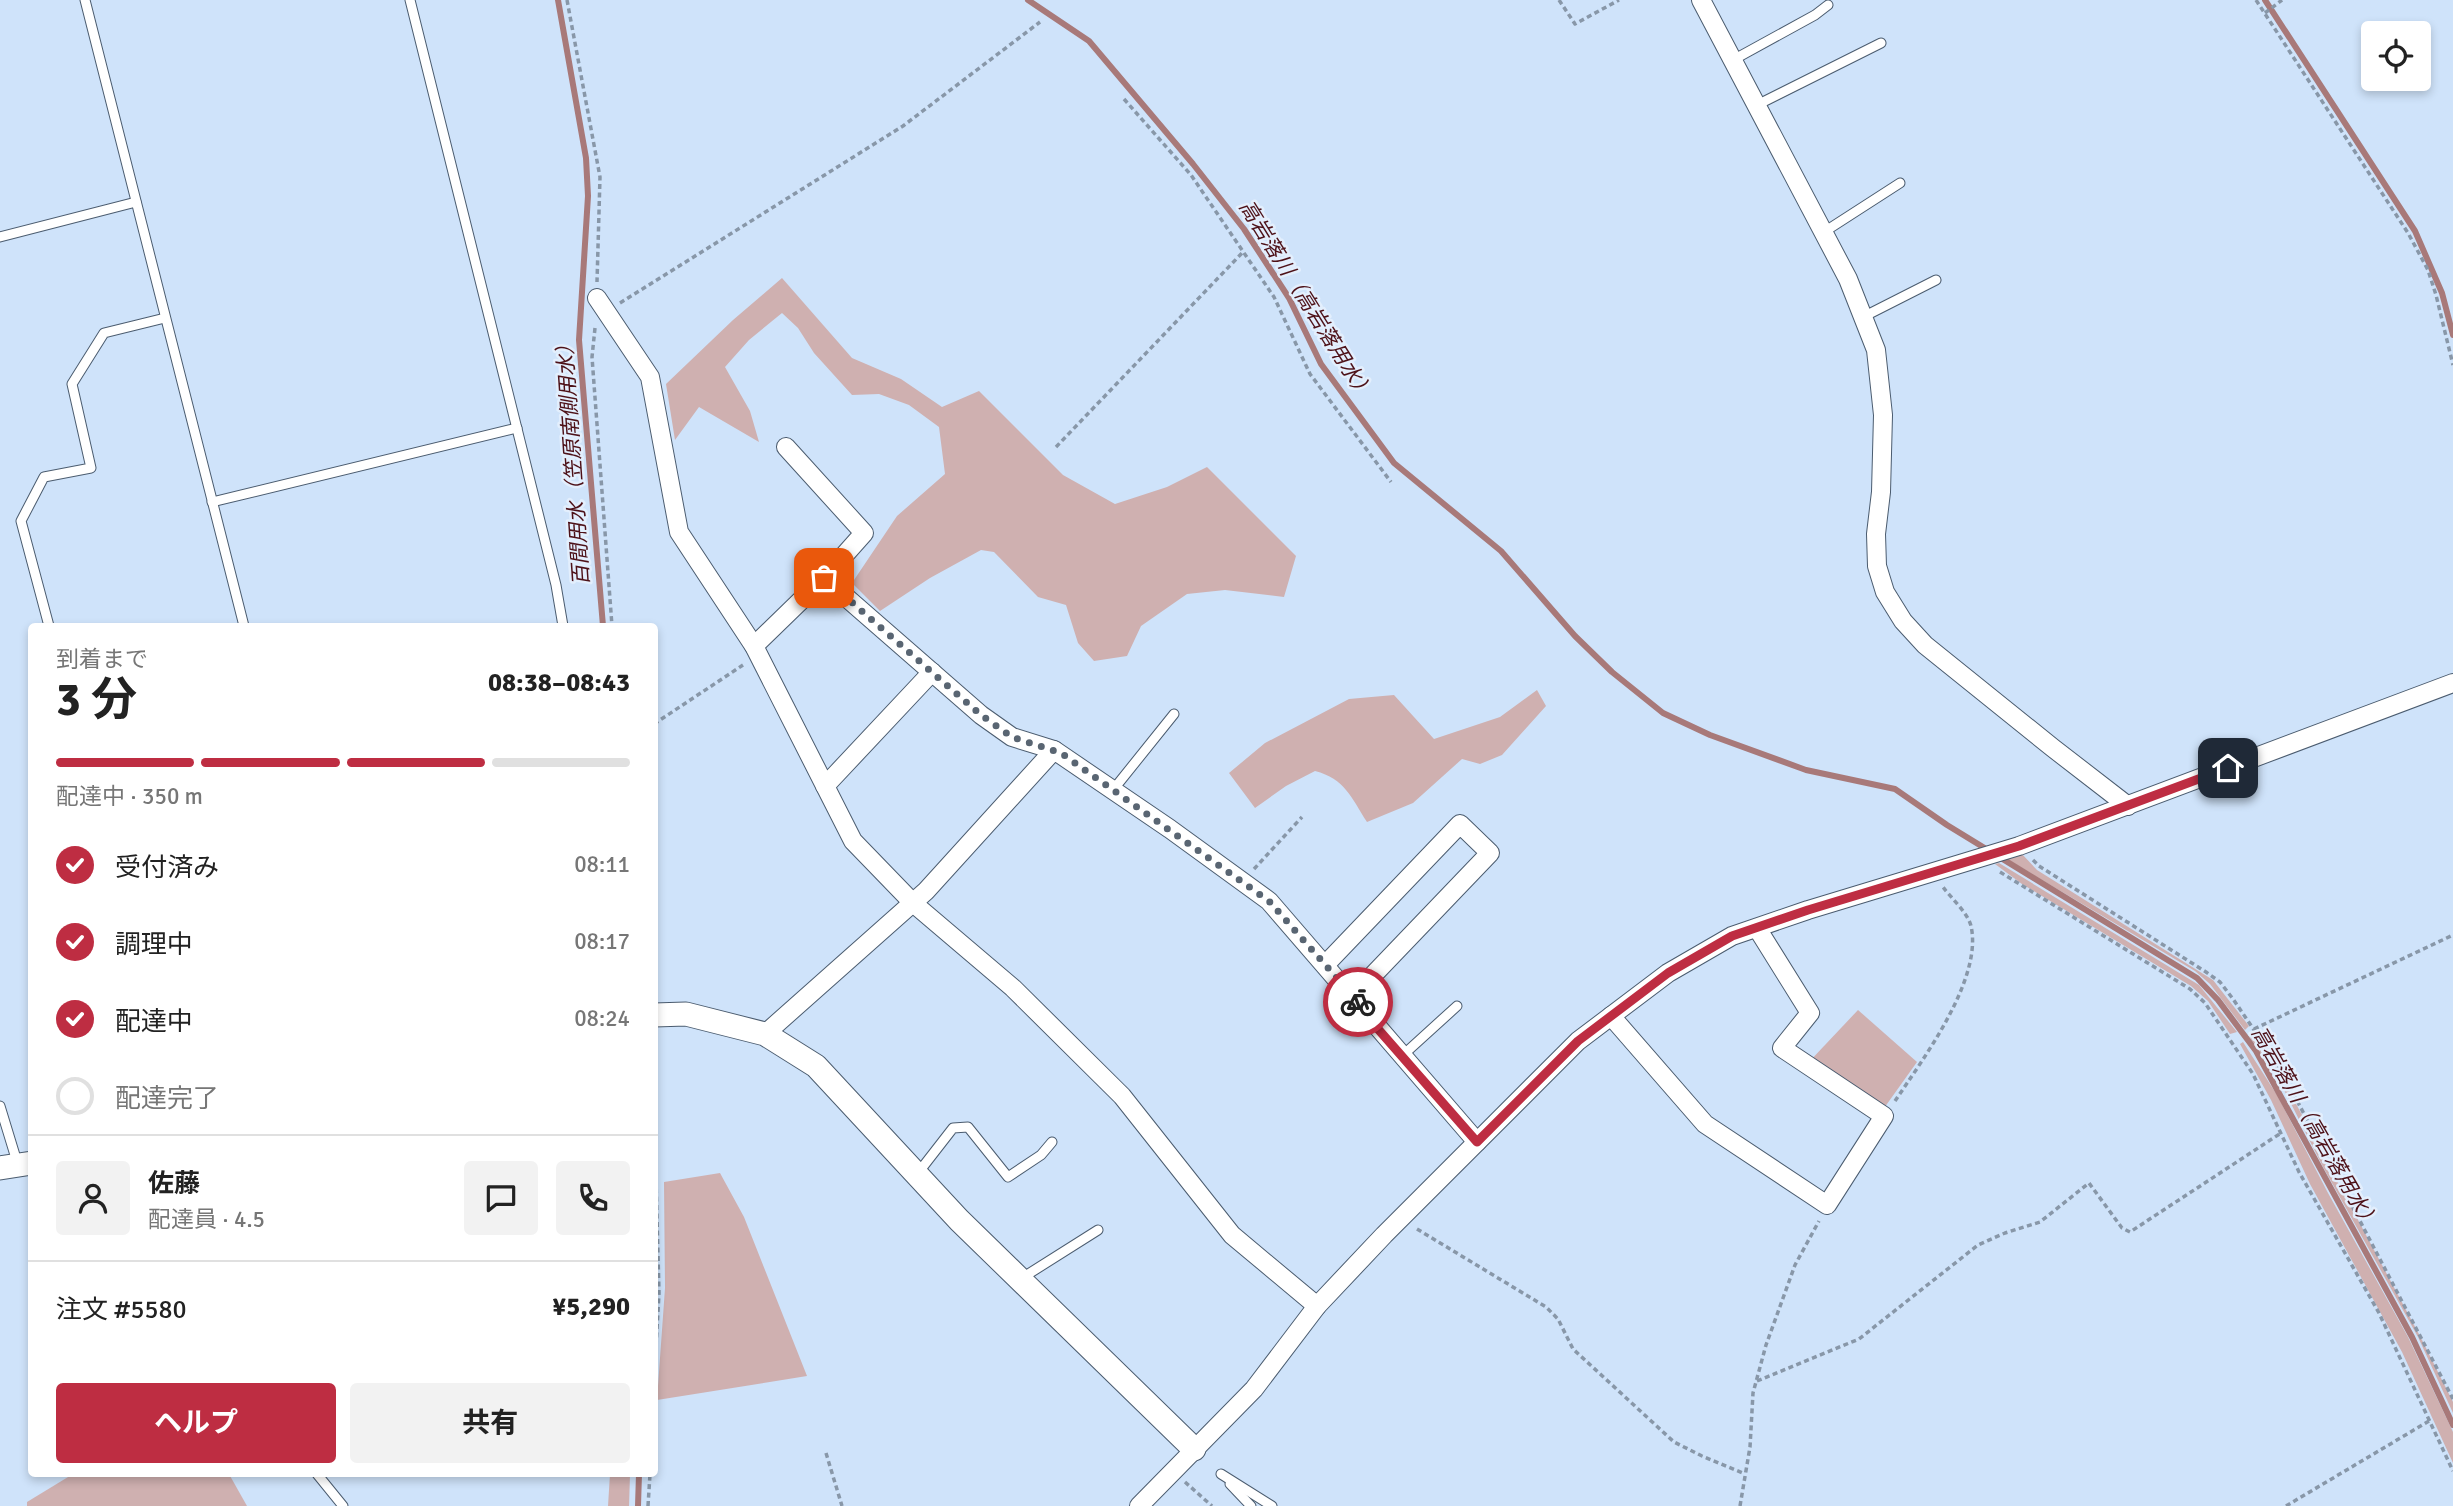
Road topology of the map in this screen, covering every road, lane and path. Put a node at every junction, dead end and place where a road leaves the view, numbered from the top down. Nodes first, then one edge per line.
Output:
1 (85, 0) edge
2 (410, 0) edge
3 (1559, 0) edge
4 (1619, 0) edge
5 (1701, 0) edge
6 (2256, 0) edge
7 (2282, 0) edge
8 (1828, 5) dead end
9 (2265, 13) junction
10 (1040, 22) dead end
11 (1881, 43) dead end
12 (1734, 60) junction
13 (1124, 99) dead end
14 (1757, 105) junction
15 (1900, 183) dead end
16 (136, 202) junction
17 (1824, 232) junction
18 (0, 237) edge
19 (1243, 252) junction
20 (1936, 280) dead end
21 (602, 305) joint
22 (1863, 317) junction
23 (165, 318) junction
24 (2453, 365) edge
25 (517, 428) junction
26 (786, 447) dead end
27 (1056, 447) dead end
28 (1391, 482) dead end
29 (212, 502) junction
30 (824, 578) junction
31 (48, 623) edge
32 (243, 623) edge
33 (562, 623) edge
34 (756, 650) junction
35 (932, 672) junction
36 (2453, 683) edge
37 (1174, 714) dead end
38 (658, 721) edge
39 (1054, 750) junction
40 (825, 786) junction
41 (1113, 790) junction
42 (2128, 806) junction
43 (1303, 817) dead end
44 (2019, 846) junction
45 (1980, 859) junction
46 (1939, 871) junction
47 (1243, 880) junction
48 (912, 903) junction
49 (1757, 928) junction
50 (2453, 935) edge
51 (1325, 965) junction
52 (1353, 996) junction
53 (1457, 1006) dead end
54 (658, 1015) edge
55 (1611, 1016) junction
56 (2254, 1029) junction
57 (765, 1034) junction
58 (1402, 1056) junction
59 (0, 1106) edge
60 (1884, 1116) junction
61 (2281, 1133) junction
62 (1052, 1142) dead end
63 (1477, 1142) junction
64 (16, 1165) edge
65 (917, 1175) junction
66 (1828, 1205) junction
67 (1400, 1219) junction
68 (1098, 1230) dead end
69 (658, 1255) edge
70 (1020, 1279) junction
71 (1317, 1306) junction
72 (658, 1311) edge
73 (1757, 1381) junction
74 (2453, 1397) edge
75 (2429, 1421) junction
76 (1194, 1449) junction
77 (826, 1453) dead end
78 (1173, 1471) junction
79 (2453, 1471) edge
80 (1745, 1474) junction
81 (319, 1477) edge
82 (650, 1477) edge
83 (343, 1506) edge
84 (648, 1506) edge
85 (842, 1506) edge
86 (1139, 1506) edge
87 (1212, 1506) edge
88 (1251, 1506) edge
89 (1272, 1506) edge
90 (1740, 1506) edge
91 (2286, 1506) edge

1 - 16 lane
2 - 25 lane
3 - 4 path
5 - 12 street
6 - 9 path
7 - 9 path
8 - 12 lane
9 - 24 path
10 - 21 path
11 - 14 lane
12 - 14 street
13 - 19 path
14 - 17 street
15 - 17 lane
16 - 18 lane
16 - 23 lane
17 - 22 street
19 - 27 path
19 - 28 path
20 - 22 lane
21 - 34 street
22 - 42 street
23 - 29 lane
23 - 31 lane
25 - 29 lane
25 - 33 lane
26 - 30 street
29 - 32 lane
30 - 34 street
30 - 35 street
34 - 38 path
34 - 40 street
35 - 39 street
35 - 40 street
36 - 42 street
37 - 41 lane
39 - 41 street
39 - 48 street
40 - 48 street
41 - 47 street
42 - 44 street
43 - 47 path
44 - 45 street
44 - 56 path
45 - 46 street
45 - 61 path
46 - 49 street
46 - 60 path
47 - 51 street
48 - 57 street
48 - 71 street
49 - 55 street
49 - 60 street
50 - 56 path
51 - 52 street
51 - 52 street
52 - 58 street
53 - 58 lane
54 - 57 street
55 - 63 street
55 - 66 street
56 - 74 path
57 - 65 street
58 - 63 street
59 - 64 lane
60 - 66 street
61 - 73 path
61 - 75 path
62 - 65 lane
63 - 67 street
65 - 70 street
66 - 73 path
67 - 71 street
67 - 80 path
68 - 70 lane
69 - 72 path
70 - 76 street
71 - 76 street
73 - 80 path
75 - 79 path
75 - 91 path
76 - 78 street
77 - 85 path
78 - 86 street
78 - 87 path
80 - 90 path
81 - 83 lane
82 - 84 path
88 - 89 lane

